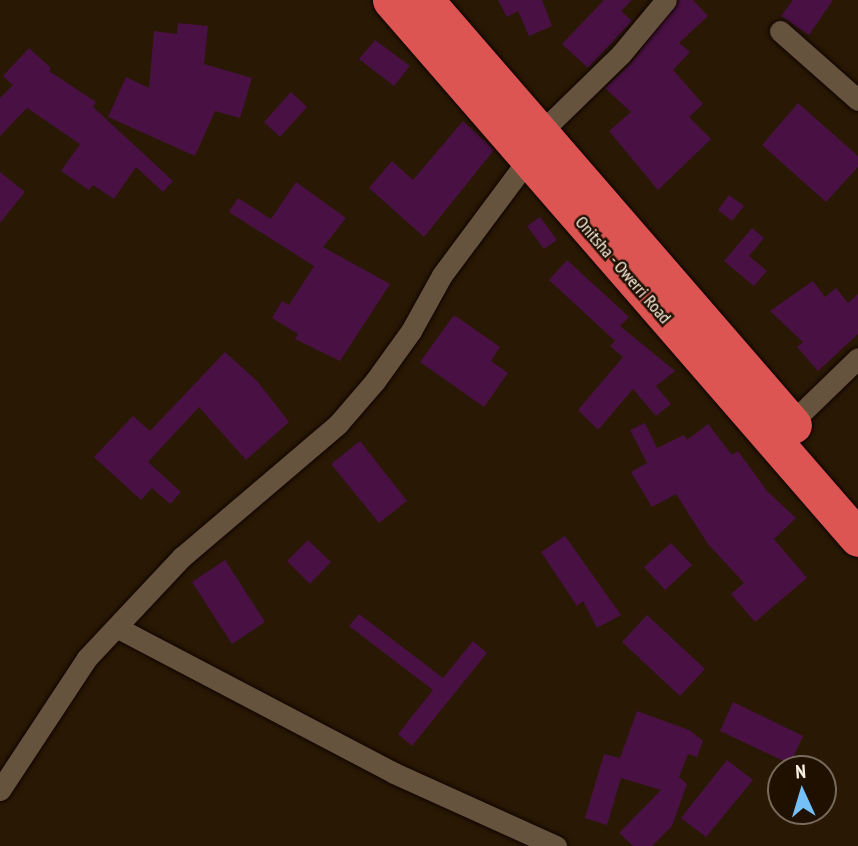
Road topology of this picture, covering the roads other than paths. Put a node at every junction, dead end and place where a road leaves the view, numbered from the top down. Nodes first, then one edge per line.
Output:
1 (391, 0) edge
2 (425, 0) edge
3 (666, 0) edge
4 (780, 31) dead end
5 (858, 100) edge
6 (533, 148) junction
7 (858, 358) edge
8 (791, 423) junction
9 (858, 500) edge
10 (858, 538) edge
11 (118, 628) junction
12 (0, 790) edge
13 (556, 846) edge

1 - 6 highway, Onitsha - Owerri Road
2 - 6 highway, Onitsha - Owerri Road
3 - 6 street
4 - 5 street
6 - 8 highway, Onitsha - Owerri Road
6 - 10 highway, Onitsha - Owerri Road
6 - 11 street
7 - 8 street
8 - 9 highway, Onitsha - Owerri Road
11 - 12 street
11 - 13 street

